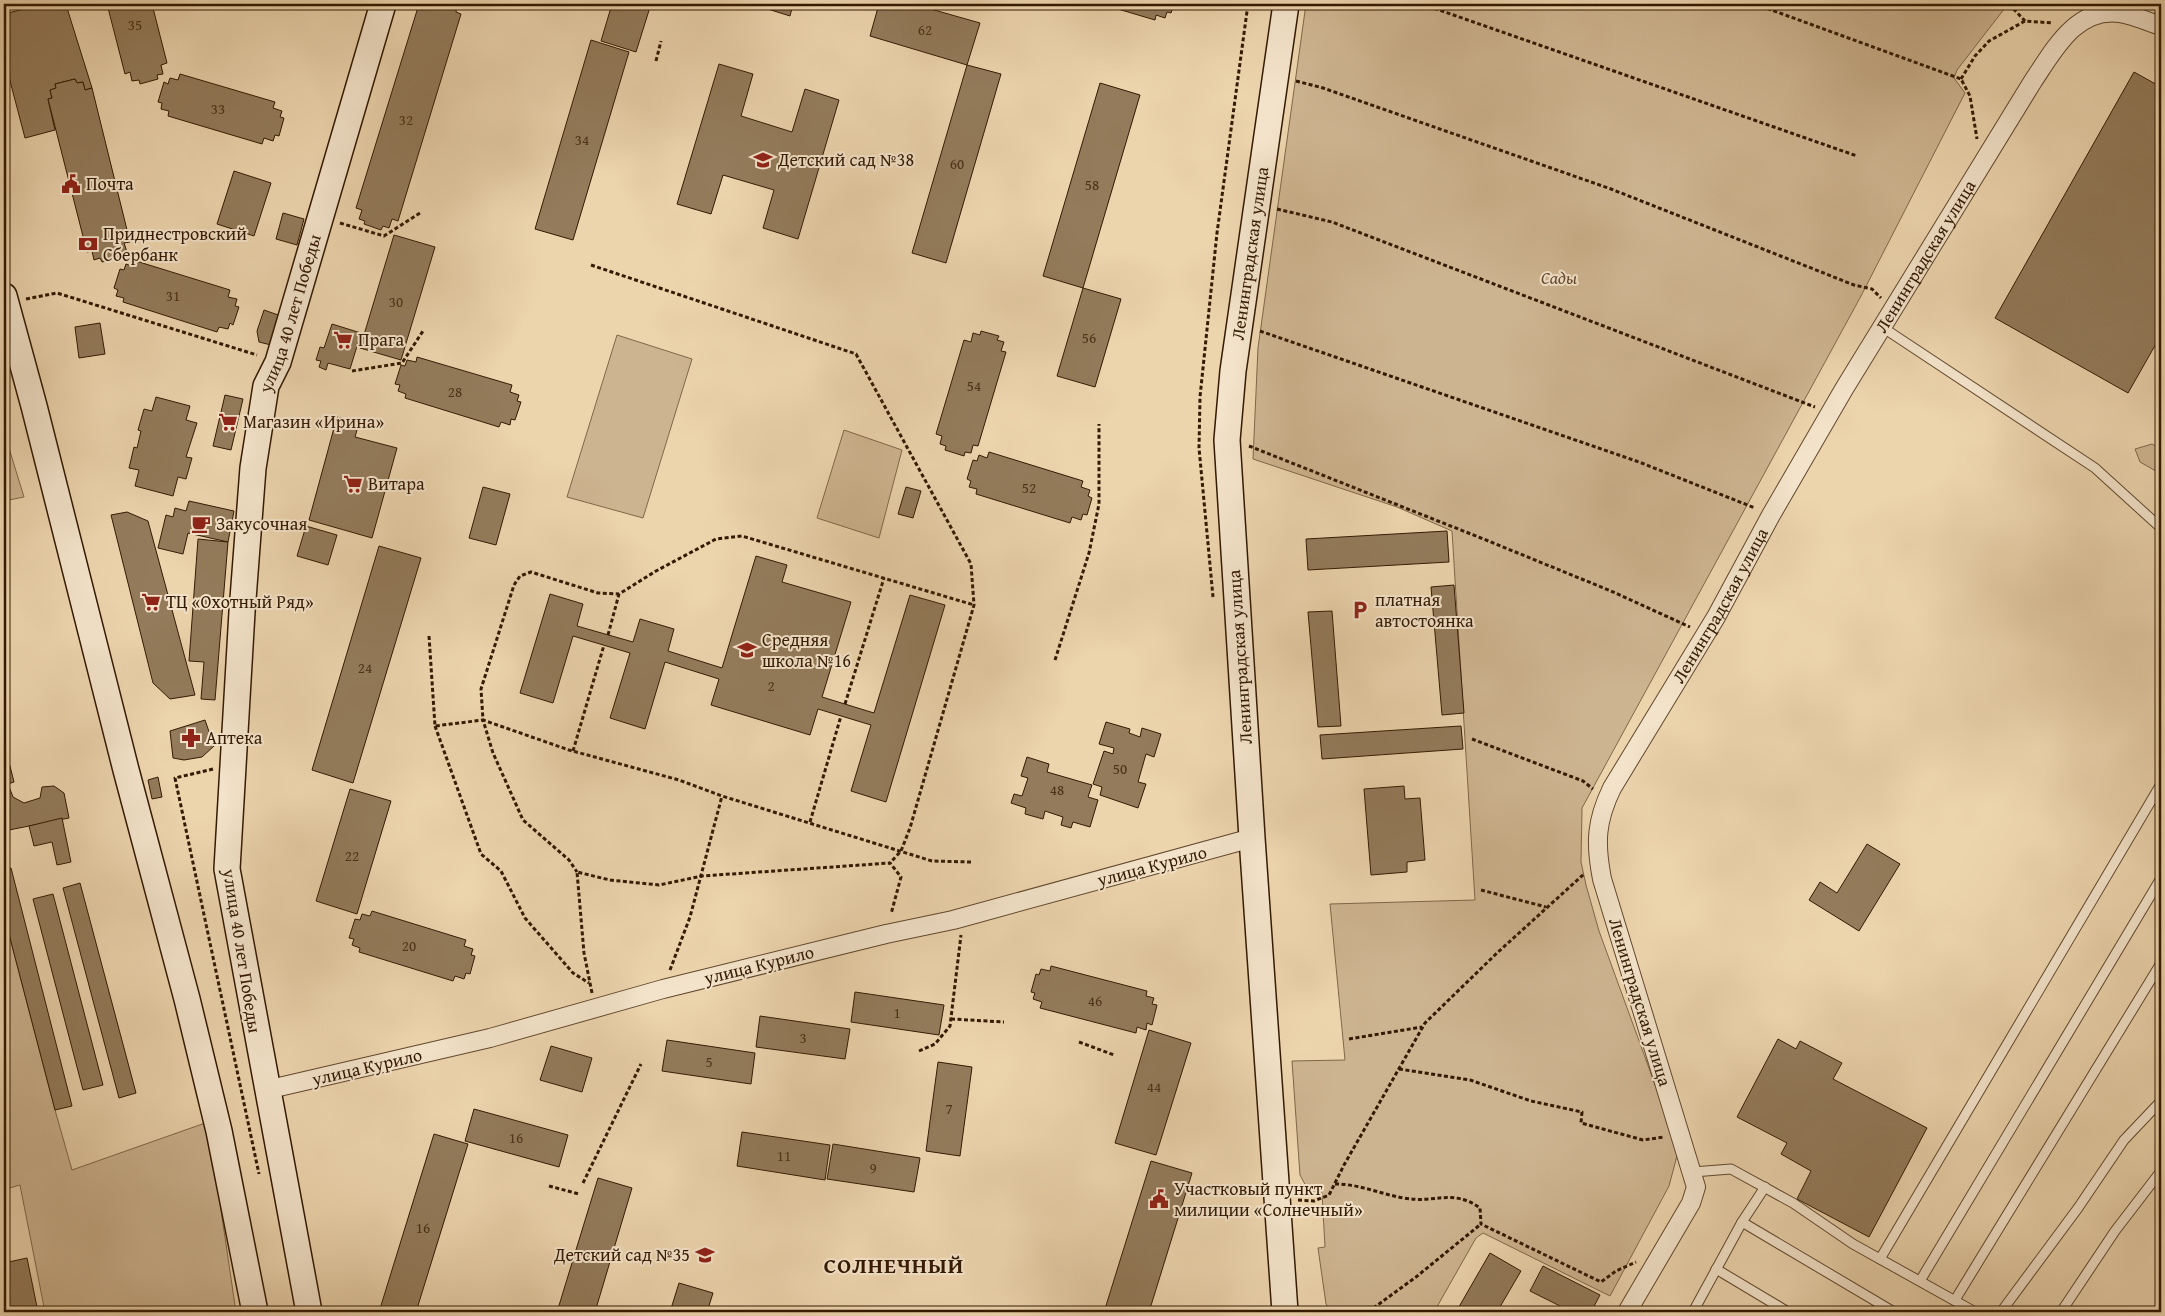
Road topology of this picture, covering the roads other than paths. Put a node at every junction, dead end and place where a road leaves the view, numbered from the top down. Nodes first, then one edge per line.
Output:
1 (383, 4) edge
2 (1286, 4) edge
3 (2161, 26) edge
4 (5, 300) edge
5 (1882, 327) junction
6 (2161, 528) edge
7 (2161, 784) edge
8 (1252, 838) junction
9 (2161, 878) edge
10 (2161, 963) edge
11 (266, 1090) junction
12 (2161, 1101) edge
13 (2161, 1171) edge
14 (1693, 1172) junction
15 (1766, 1187) junction
16 (1742, 1222) junction
17 (1880, 1259) junction
18 (1716, 1269) junction
19 (1920, 1281) junction
20 (1955, 1300) junction
21 (255, 1312) edge
22 (308, 1312) edge
23 (1285, 1312) edge
24 (1627, 1312) edge
25 (1693, 1312) edge
26 (1788, 1312) edge
27 (1894, 1312) edge
28 (1975, 1312) edge
29 (2001, 1312) edge
30 (2061, 1312) edge

1 - 11 street, улица 40 лет Победы
2 - 8 street, Ленинградская улица
3 - 5 street, Ленинградская улица
4 - 21 street
5 - 6 lane
5 - 14 street, Ленинградская улица
7 - 17 lane
8 - 11 street, улица Курило
8 - 23 street, Ленинградская улица
9 - 19 lane
10 - 20 lane
11 - 22 street, улица 40 лет Победы
12 - 29 lane
13 - 30 lane
14 - 15 lane
14 - 24 street, Ленинградская улица
15 - 16 lane
15 - 17 lane
16 - 18 lane
16 - 27 lane
17 - 19 lane
18 - 25 lane
18 - 26 lane
19 - 20 lane
20 - 28 lane

